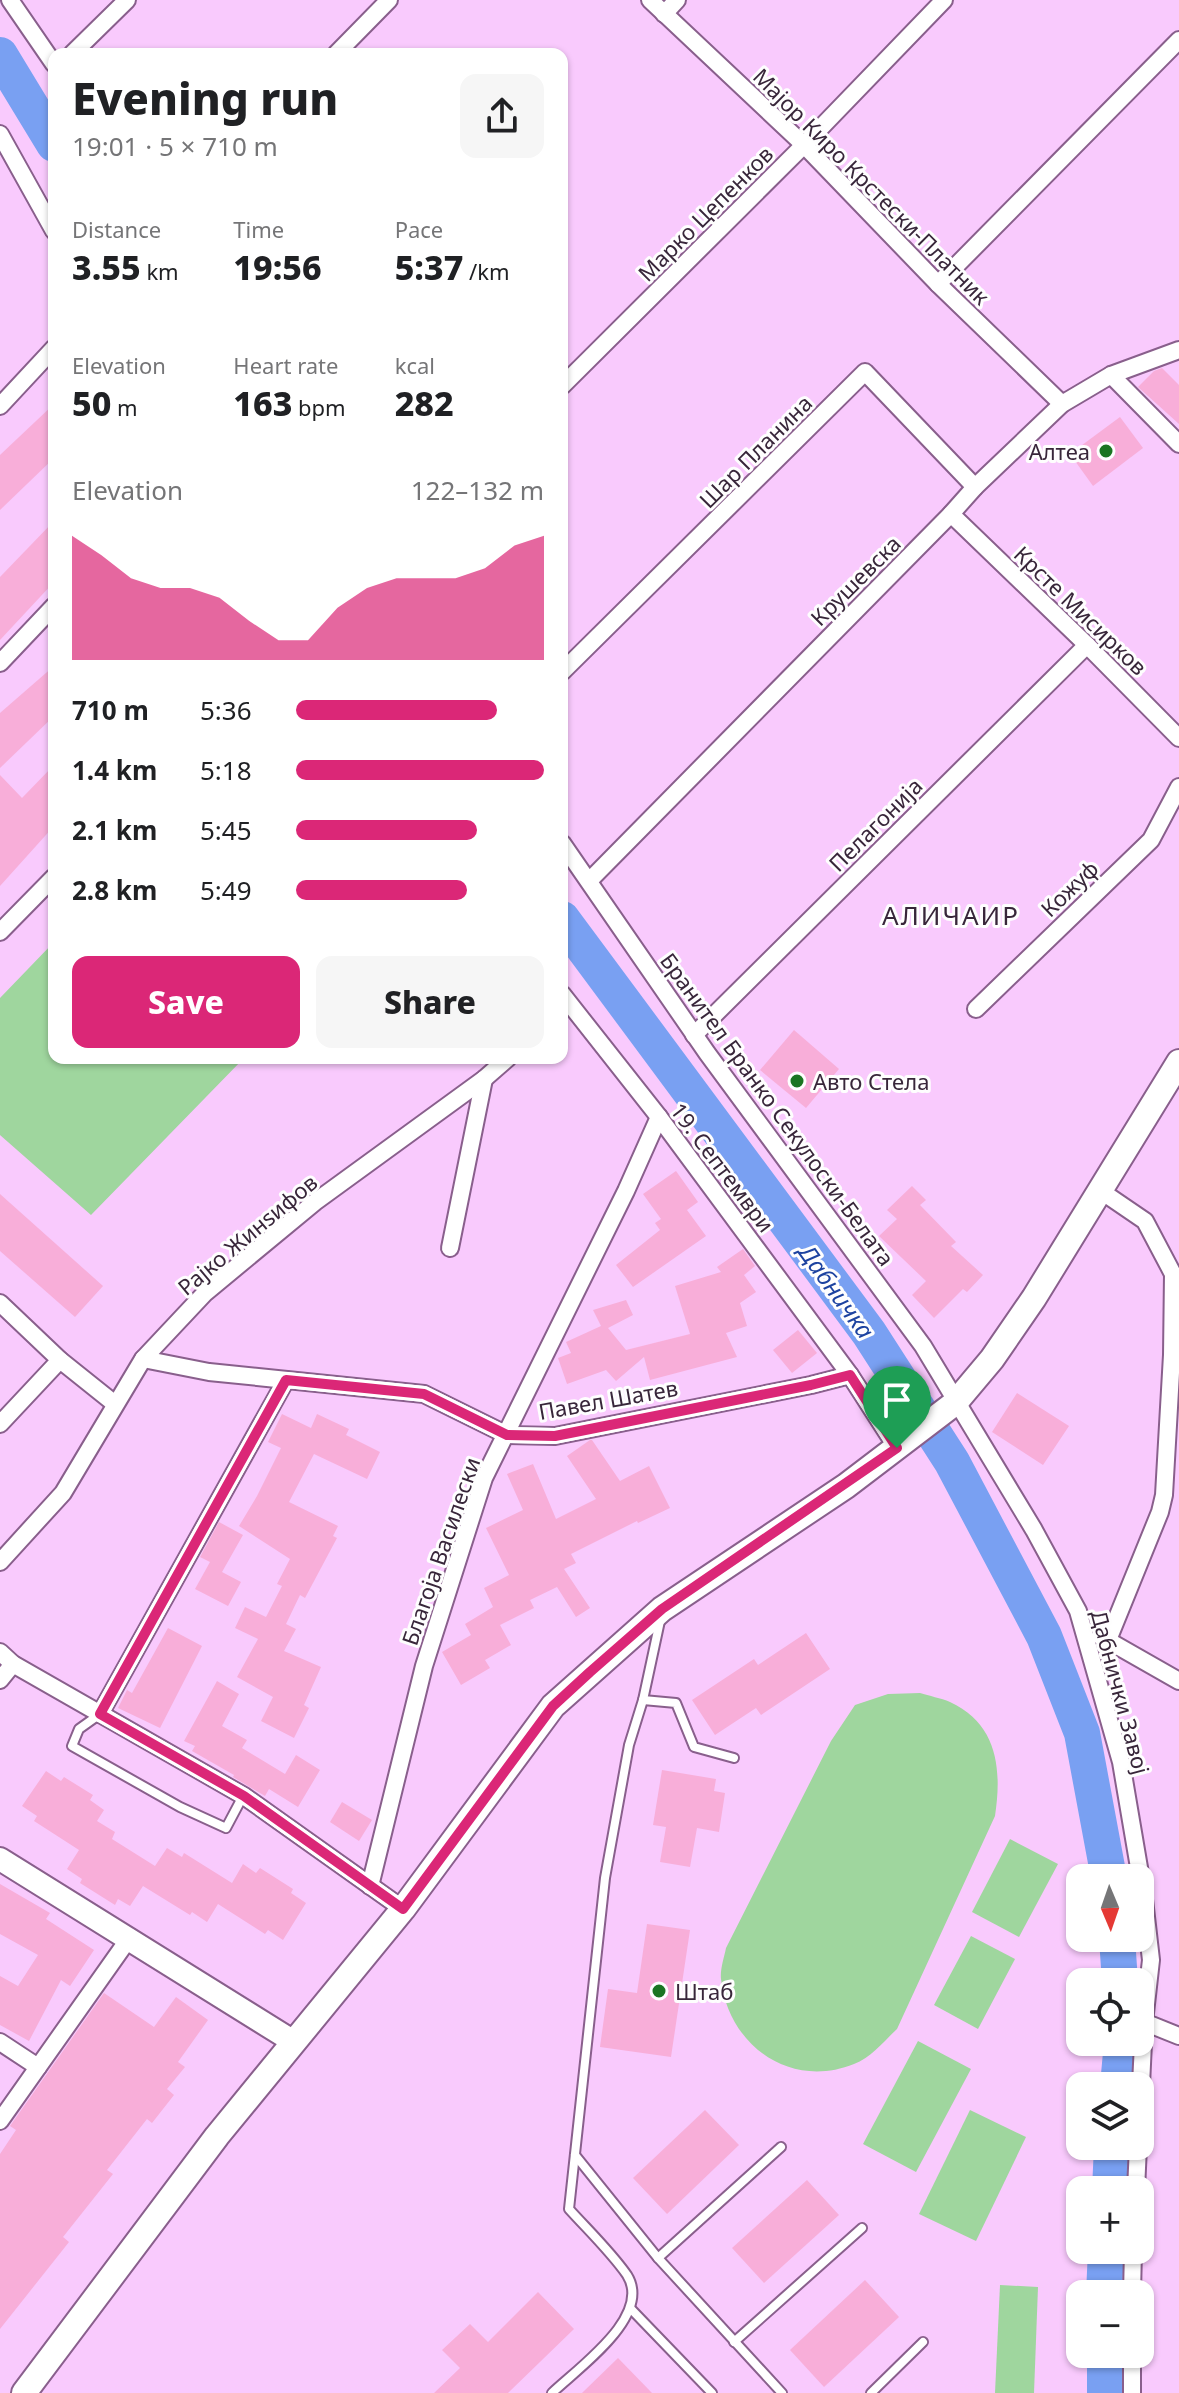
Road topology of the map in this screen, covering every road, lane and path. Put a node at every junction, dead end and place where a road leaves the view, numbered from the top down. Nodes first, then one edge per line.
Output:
1 (10, 0) edge
2 (127, 0) edge
3 (389, 0) edge
4 (650, 0) edge
5 (677, 0) edge
6 (944, 0) edge
7 (664, 14) junction
8 (1179, 40) edge
9 (78, 48) edge
10 (342, 48) edge
11 (48, 55) edge
12 (1, 138) edge
13 (804, 145) junction
14 (48, 220) edge
15 (938, 284) junction
16 (1179, 350) edge
17 (48, 354) edge
18 (1111, 375) junction
19 (568, 380) edge
20 (1062, 404) junction
21 (0, 406) edge
22 (1179, 444) edge
23 (975, 487) junction
24 (951, 514) junction
25 (48, 612) edge
26 (1087, 645) junction
27 (0, 663) edge
28 (568, 666) edge
29 (1179, 738) edge
30 (1179, 787) edge
31 (568, 851) edge
32 (589, 881) junction
33 (48, 883) edge
34 (0, 932) edge
35 (568, 1007) edge
36 (976, 1009) dead end
37 (694, 1035) junction
38 (1179, 1062) edge
39 (501, 1064) edge
40 (484, 1079) junction
41 (659, 1117) junction
42 (1101, 1191) junction
43 (450, 1248) dead end
44 (0, 1303) edge
45 (143, 1359) junction
46 (60, 1360) junction
47 (850, 1375) junction
48 (286, 1380) junction
49 (955, 1403) junction
50 (115, 1404) junction
51 (0, 1424) edge
52 (507, 1435) junction
53 (897, 1448) junction
54 (0, 1562) edge
55 (662, 1609) junction
56 (1083, 1628) junction
57 (1108, 1640) junction
58 (6, 1658) edge
59 (0, 1680) edge
60 (1179, 1681) edge
61 (643, 1700) junction
62 (100, 1714) junction
63 (734, 1758) dead end
64 (244, 1796) junction
65 (0, 1859) edge
66 (370, 1886) junction
67 (403, 1909) junction
68 (130, 1937) junction
69 (1150, 1968) edge
70 (1154, 2026) edge
71 (1179, 2036) edge
72 (0, 2042) edge
73 (294, 2042) junction
74 (38, 2067) junction
75 (0, 2121) edge
76 (781, 2147) dead end
77 (575, 2155) junction
78 (862, 2228) dead end
79 (658, 2258) junction
80 (631, 2309) junction
81 (734, 2342) junction
82 (923, 2342) dead end
83 (1132, 2368) edge
84 (706, 2391) edge
85 (24, 2393) edge
86 (552, 2393) edge
87 (782, 2393) edge
88 (871, 2393) edge
89 (1132, 2393) edge

1 - 11 street
2 - 9 street
3 - 10 street
4 - 7 street, Мајор Киро Крстески-Платник
5 - 7 street
6 - 13 street, Марко Цепенков
7 - 13 street, Мајор Киро Крстески-Платник
8 - 15 street
12 - 14 street
13 - 15 street, Мајор Киро Крстески-Платник
13 - 19 street, Марко Цепенков
15 - 20 street, Мајор Киро Крстески-Платник
16 - 18 street, Крушевска
17 - 21 street
18 - 20 street, Крушевска
18 - 22 street
20 - 23 street, Крушевска
23 - 24 street, Крушевска
23 - 28 street, Шар Планина
24 - 26 street, Крсте Мисирков
24 - 32 street, Крушевска
25 - 27 street
26 - 29 street, Крсте Мисирков
26 - 37 street, Пелагонија
30 - 36 street, Кожуф
31 - 32 street, Бранител Бранко Секулоски-Белата
32 - 37 street, Бранител Бранко Секулоски-Белата
33 - 34 street
35 - 41 street, 19. Септември
37 - 49 street, Бранител Бранко Секулоски-Белата
38 - 42 main road
39 - 40 street, Рајко Жинѕифов
40 - 43 street
40 - 45 street, Рајко Жинѕифов
41 - 47 street, 19. Септември
41 - 52 street, Благоја Василески
42 - 49 main road
42 - 57 street
44 - 46 street
45 - 48 street, Павел Шатев
45 - 50 street, Рајко Жинѕифов
46 - 50 street
46 - 51 street
47 - 52 street, Павел Шатев
47 - 53 street, 19. Септември
48 - 52 street, Павел Шатев
48 - 62 street
49 - 53 main road
49 - 56 street, Дабнички Завој
50 - 54 street, Рајко Жинѕифов
52 - 66 street, Благоја Василески
53 - 55 main road
55 - 61 lane
55 - 67 main road
56 - 57 street
56 - 69 street, Дабнички Завој
57 - 60 street
58 - 59 street
58 - 62 street
61 - 63 lane
61 - 77 lane
62 - 64 street
62 - 64 lane
64 - 66 street
65 - 68 street
66 - 67 street
67 - 73 main road
68 - 73 street
68 - 74 street
70 - 71 street
72 - 74 street
73 - 85 main road
74 - 75 street
76 - 79 lane
77 - 79 lane
77 - 80 lane
78 - 81 lane
79 - 81 lane
80 - 84 lane
80 - 86 lane
81 - 87 lane
82 - 88 lane
83 - 89 street

